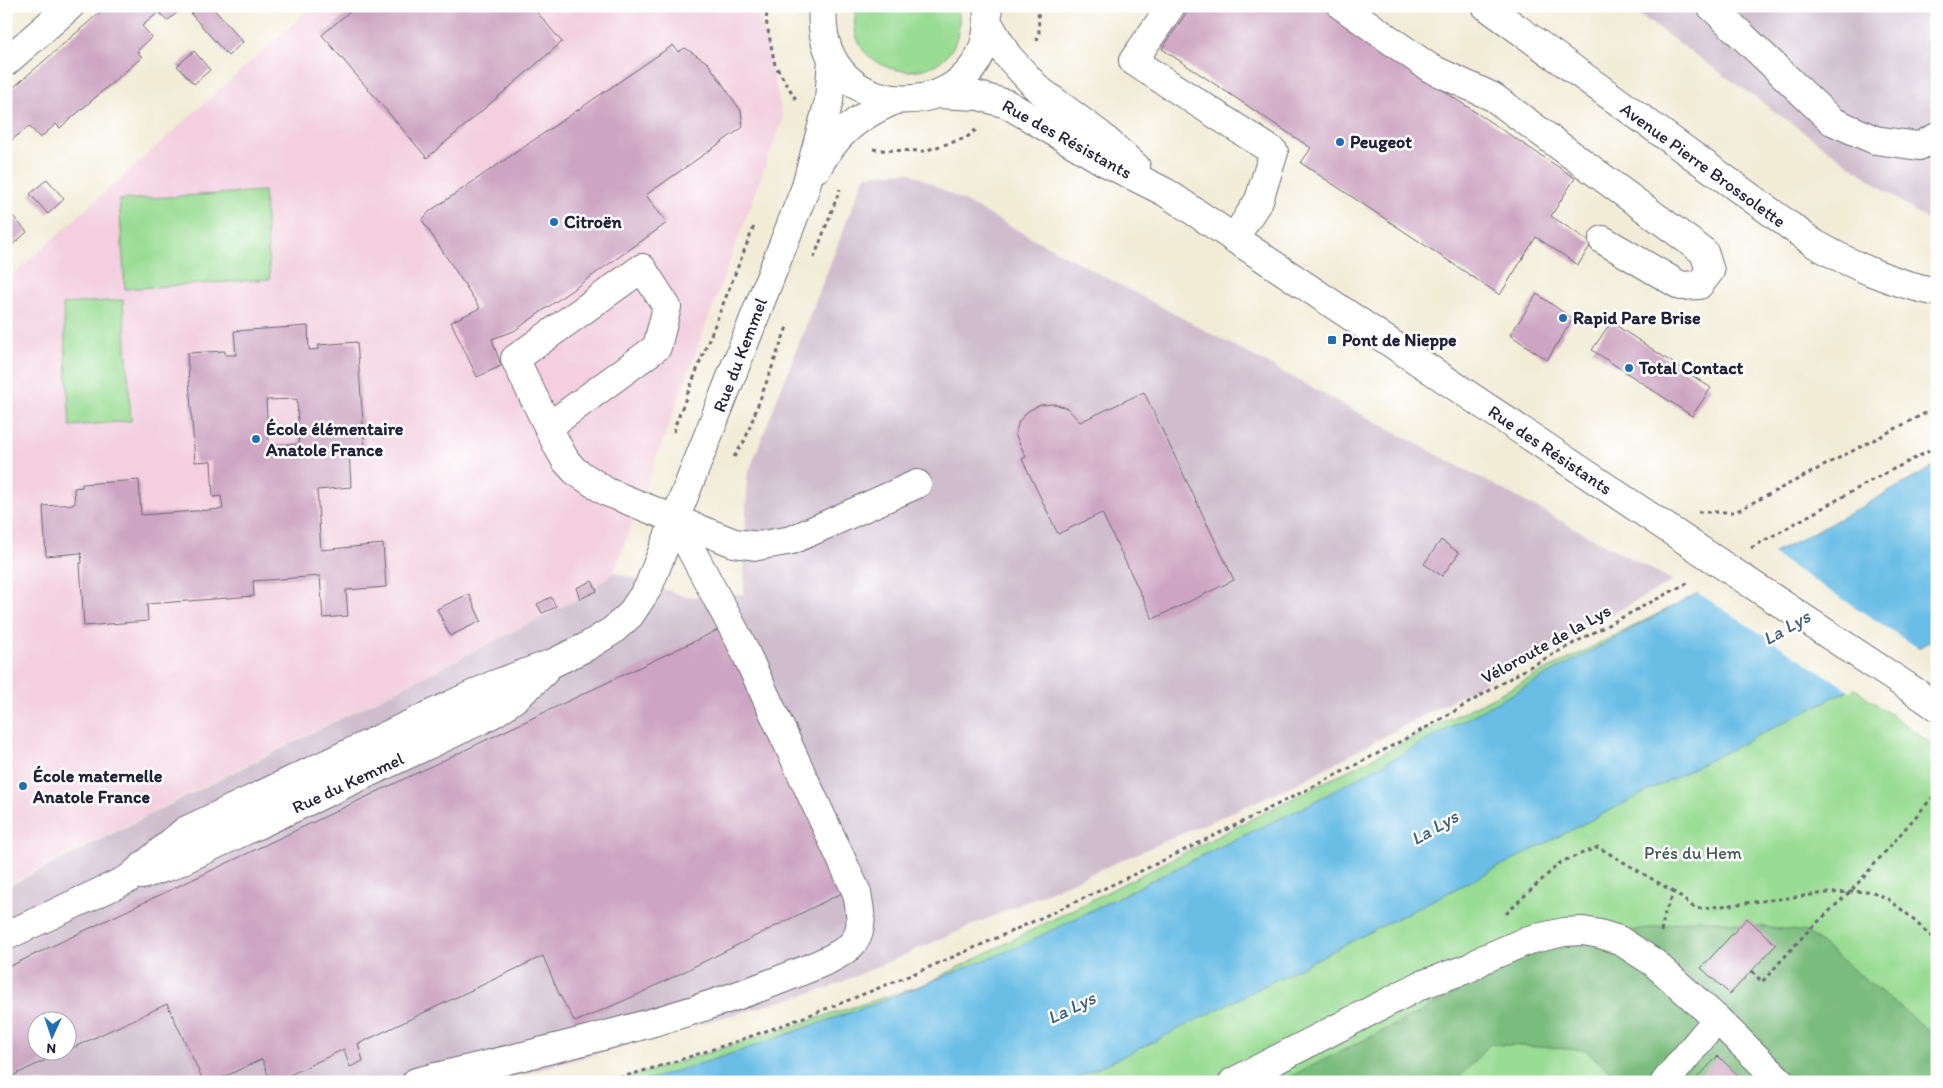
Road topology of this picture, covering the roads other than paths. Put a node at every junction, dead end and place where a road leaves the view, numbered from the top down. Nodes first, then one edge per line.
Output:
1 (70, 6) edge
2 (1171, 6) edge
3 (1342, 6) edge
4 (1486, 6) edge
5 (1710, 6) edge
6 (821, 9) edge
7 (988, 15) edge
8 (832, 58) junction
9 (6, 62) edge
10 (936, 94) junction
11 (895, 100) junction
12 (1937, 136) edge
13 (805, 189) junction
14 (1165, 192) junction
15 (1234, 239) junction
16 (1603, 240) dead end
17 (1937, 292) edge
18 (548, 427) junction
19 (916, 484) dead end
20 (675, 520) junction
21 (1937, 707) edge
22 (6, 936) edge
23 (1717, 1020) junction
24 (416, 1082) edge
25 (1233, 1082) edge
26 (1665, 1082) edge
27 (1781, 1082) edge

1 - 9 street
2 - 15 street
3 - 16 street
4 - 17 street, Avenue Pierre Brossolette
5 - 12 street
6 - 8 street
7 - 10 street
7 - 14 street, Rue des Résistants
8 - 11 street
8 - 13 street, Rue du Kemmel
10 - 11 street
10 - 14 street, Rue des Résistants
11 - 13 street, Rue du Kemmel
13 - 20 street, Rue du Kemmel
14 - 15 street, Rue des Résistants
15 - 21 street, Rue des Résistants, bridge
18 - 18 street
18 - 20 street
19 - 20 street
20 - 22 street, Rue du Kemmel
20 - 24 street
23 - 25 street
23 - 26 street
23 - 27 street

